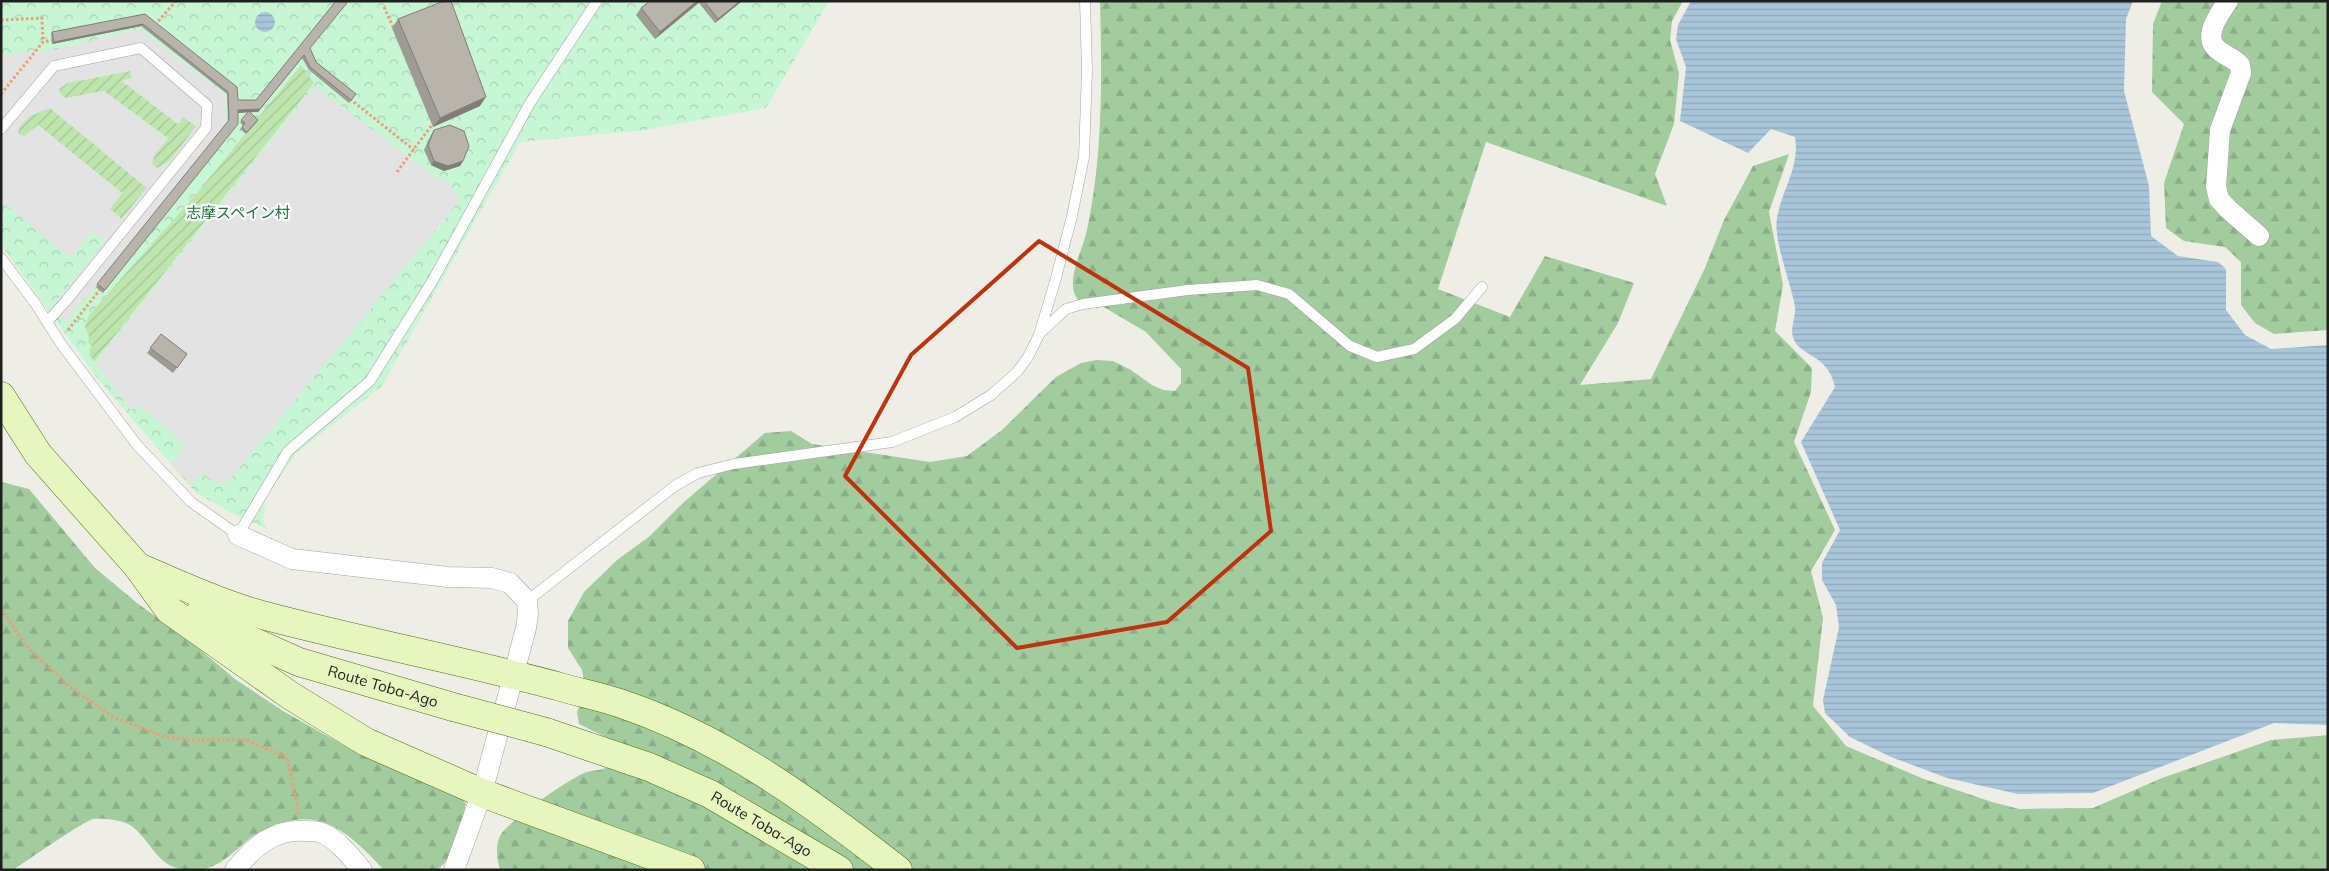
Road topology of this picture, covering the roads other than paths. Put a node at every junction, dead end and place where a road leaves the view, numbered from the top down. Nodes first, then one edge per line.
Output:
1 (1085, 1) edge
2 (2228, 1) edge
3 (595, 2) edge
4 (1, 129) edge
5 (2259, 236) dead end
6 (1, 258) edge
7 (1482, 287) dead end
8 (47, 322) junction
9 (1039, 335) junction
10 (1, 396) edge
11 (1, 418) edge
12 (38, 454) junction
13 (238, 535) junction
14 (138, 567) junction
15 (526, 601) junction
16 (513, 674) junction
17 (482, 793) junction
18 (235, 870) edge
19 (362, 870) edge
20 (454, 870) edge
21 (691, 870) edge
22 (839, 870) edge
23 (898, 870) edge

1 - 9 lane
2 - 5 street
3 - 13 lane
4 - 8 lane
6 - 8 lane
7 - 9 lane
8 - 13 lane
9 - 15 lane
10 - 12 main road, Route Toba-Ago
11 - 12 main road
12 - 14 main road, Route Toba-Ago
13 - 15 street
14 - 16 main road
14 - 17 main road
14 - 22 main road, Route Toba-Ago, bridge
15 - 16 street
16 - 17 street
16 - 23 main road
17 - 20 street
17 - 21 main road
18 - 19 street

